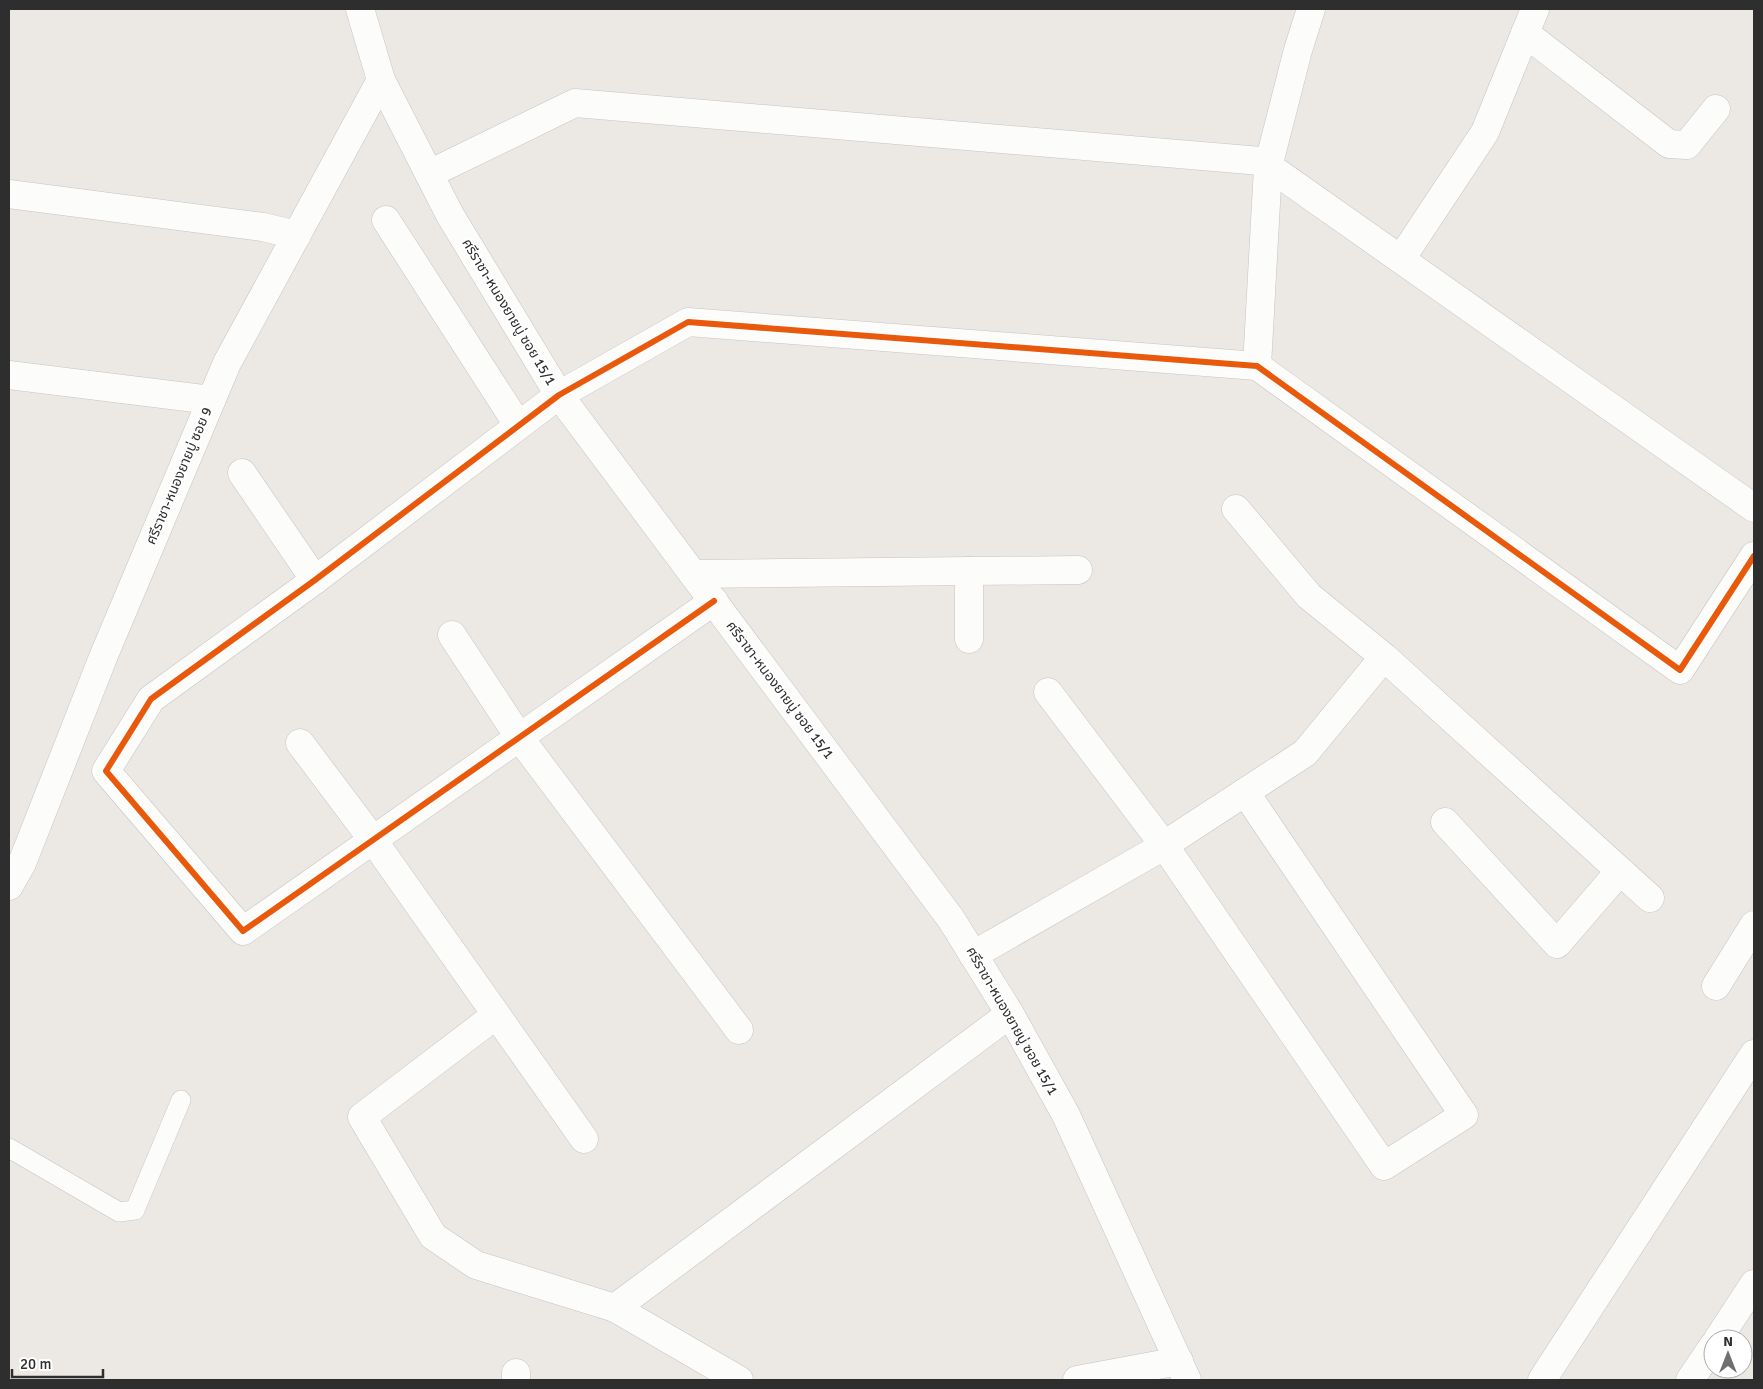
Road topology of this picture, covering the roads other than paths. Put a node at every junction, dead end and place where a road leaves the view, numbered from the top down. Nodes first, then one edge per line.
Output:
1 (360, 9) edge
2 (1311, 9) edge
3 (1530, 21) edge
4 (381, 80) junction
5 (1716, 109) dead end
6 (1268, 167) junction
7 (429, 174) junction
8 (9, 194) edge
9 (386, 220) dead end
10 (297, 235) junction
11 (1401, 259) junction
12 (1257, 366) junction
13 (9, 375) edge
14 (559, 395) junction
15 (211, 400) junction
16 (518, 425) junction
17 (242, 473) dead end
18 (1754, 508) edge
19 (1236, 509) dead end
20 (1754, 556) edge
21 (969, 570) junction
22 (1078, 570) dead end
23 (694, 574) junction
24 (315, 580) junction
25 (714, 602) junction
26 (452, 635) dead end
27 (969, 640) dead end
28 (1384, 657) junction
29 (1048, 692) dead end
30 (519, 737) junction
31 (300, 743) dead end
32 (1245, 792) junction
33 (1445, 822) dead end
34 (373, 840) junction
35 (1164, 845) junction
36 (1620, 871) junction
37 (9, 886) edge
38 (1650, 898) dead end
39 (1754, 924) edge
40 (973, 955) junction
41 (1716, 986) dead end
42 (1010, 1014) junction
43 (496, 1015) junction
44 (739, 1030) dead end
45 (1754, 1054) edge
46 (181, 1100) dead end
47 (584, 1139) dead end
48 (9, 1148) edge
49 (1754, 1284) edge
50 (615, 1308) junction
51 (1725, 1329) edge
52 (1703, 1361) edge
53 (1183, 1371) edge
54 (740, 1380) edge
55 (1077, 1380) edge
56 (1542, 1380) edge
57 (1690, 1380) edge

1 - 4 street, ศรีราชา-หนองยายบู่ ซอย 15/1
2 - 6 street
3 - 5 street
3 - 11 street
4 - 7 street, ศรีราชา-หนองยายบู่ ซอย 15/1
4 - 10 street, ศรีราชา-หนองยายบู่ ซอย 9
6 - 7 street
6 - 11 street
6 - 12 street
7 - 14 street, ศรีราชา-หนองยายบู่ ซอย 15/1
8 - 10 street
9 - 16 street
10 - 15 street, ศรีราชา-หนองยายบู่ ซอย 9
11 - 18 street
12 - 14 street
12 - 20 street
13 - 15 street
14 - 16 street
14 - 23 street, ศรีราชา-หนองยายบู่ ซอย 15/1
15 - 37 street, ศรีราชา-หนองยายบู่ ซอย 9
16 - 24 street
17 - 24 street
19 - 28 street
21 - 22 street
21 - 23 street
21 - 27 street
23 - 25 street, ศรีราชา-หนองยายบู่ ซอย 15/1
24 - 34 street
25 - 30 street
25 - 40 street, ศรีราชา-หนองยายบู่ ซอย 15/1
26 - 30 street
28 - 32 street
28 - 36 street
29 - 35 street
30 - 34 street
30 - 44 street
31 - 34 street
32 - 35 street
32 - 35 street
33 - 36 street
34 - 43 street
35 - 40 street
36 - 38 street
39 - 41 street
40 - 42 street, ศรีราชา-หนองยายบู่ ซอย 15/1
42 - 50 street
42 - 53 street, ศรีราชา-หนองยายบู่ ซอย 15/1
43 - 47 street
43 - 50 street
45 - 56 street
46 - 48 lane
49 - 51 street
50 - 54 street
52 - 57 street
53 - 55 street

